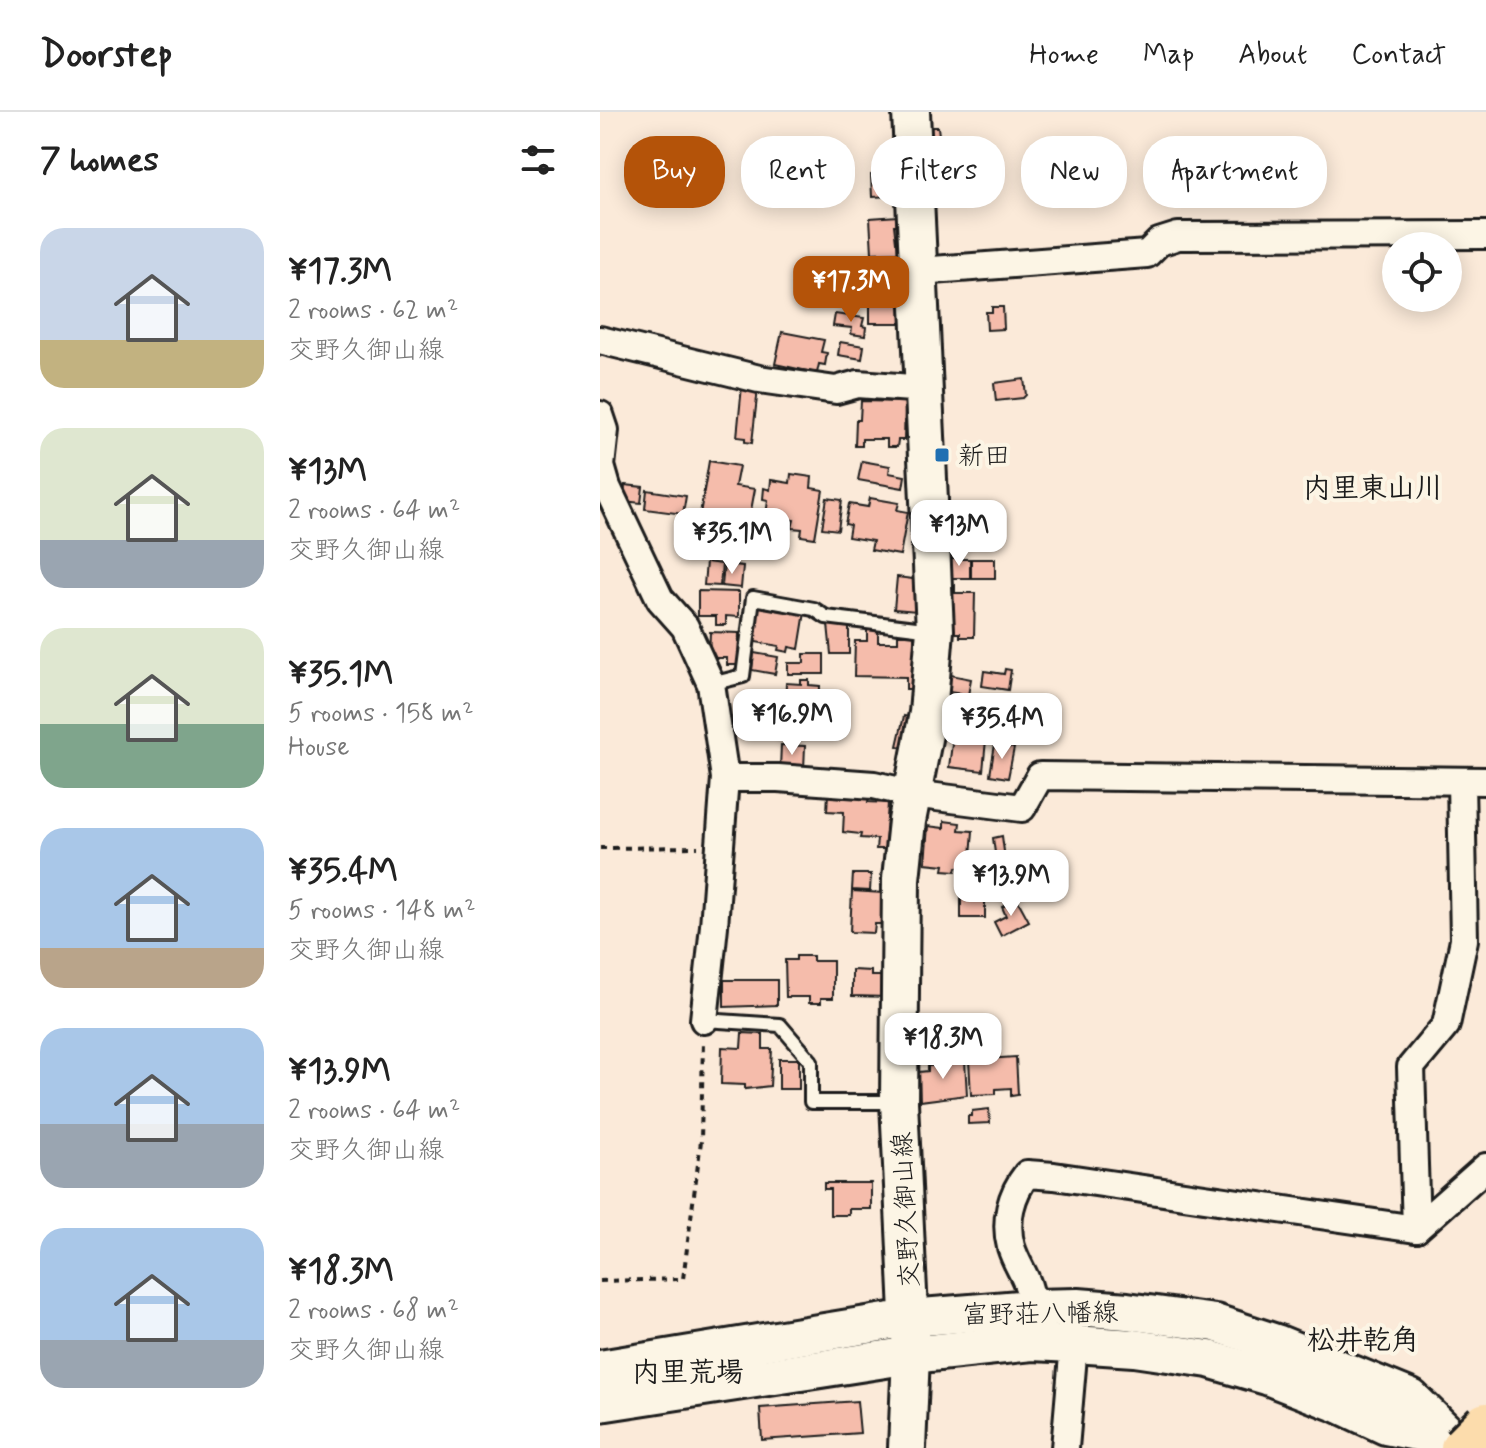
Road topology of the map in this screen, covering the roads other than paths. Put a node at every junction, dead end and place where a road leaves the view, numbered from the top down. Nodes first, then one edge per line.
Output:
1 (911, 112) edge
2 (1486, 235) edge
3 (919, 271) junction
4 (600, 340) edge
5 (925, 389) junction
6 (600, 415) edge
7 (935, 630) junction
8 (711, 684) junction
9 (725, 778) junction
10 (1473, 781) edge
11 (913, 794) junction
12 (704, 1020) joint
13 (899, 1102) junction
14 (1486, 1167) edge
15 (1416, 1229) junction
16 (1032, 1308) junction
17 (910, 1318) junction
18 (1074, 1344) junction
19 (911, 1355) junction
20 (600, 1369) edge
21 (600, 1403) edge
22 (1486, 1406) edge
23 (1464, 1442) edge
24 (907, 1448) edge
25 (1065, 1448) edge

1 - 3 main road, 交野久御山線
2 - 3 street
3 - 5 main road, 交野久御山線
4 - 5 street
5 - 7 main road, 交野久御山線
6 - 8 street
7 - 8 lane
7 - 11 main road, 交野久御山線
8 - 9 street
9 - 11 street
9 - 12 street
10 - 11 street
10 - 15 street
11 - 13 main road, 交野久御山線
12 - 13 lane
13 - 17 main road, 交野久御山線
14 - 15 street
15 - 16 street
16 - 17 main road, 富野荘八幡線
16 - 23 main road, 富野荘八幡線
17 - 19 main road, 交野久御山線
17 - 20 main road, 富野荘八幡線
18 - 19 main road, 富野荘八幡線
18 - 23 main road, 富野荘八幡線
18 - 25 street
19 - 21 main road, 富野荘八幡線
19 - 24 main road, 交野久御山線
22 - 23 street

